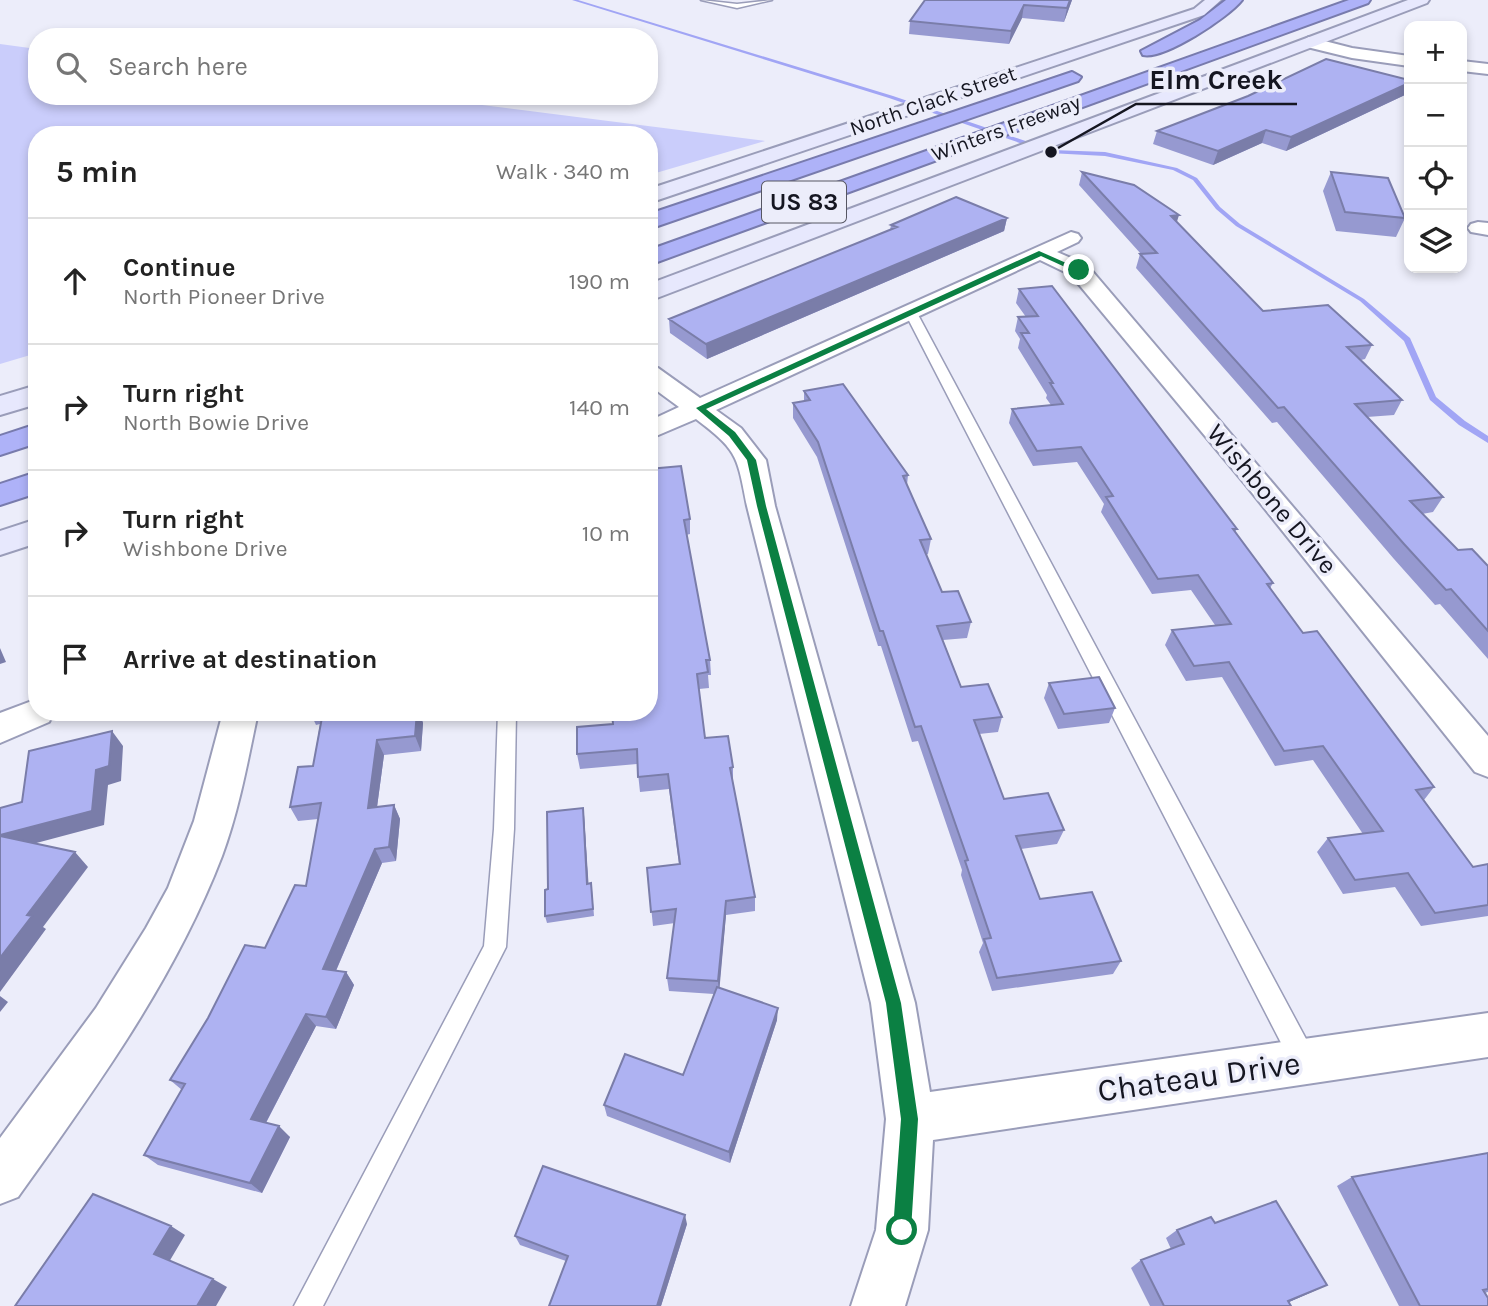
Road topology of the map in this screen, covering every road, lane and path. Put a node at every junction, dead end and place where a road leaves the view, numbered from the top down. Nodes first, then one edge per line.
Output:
1 (704, 0) edge
2 (769, 0) edge
3 (1214, 0) edge
4 (1235, 0) edge
5 (1363, 0) edge
6 (1422, 0) edge
7 (1239, 21) dead end
8 (1308, 42) junction
9 (1404, 60) edge
10 (1467, 67) edge
11 (1488, 69) edge
12 (1086, 72) dead end
13 (658, 194) edge
14 (658, 219) edge
15 (1071, 238) dead end
16 (1041, 253) junction
17 (658, 255) edge
18 (658, 290) edge
19 (910, 311) junction
20 (658, 379) edge
21 (28, 397) edge
22 (0, 406) edge
23 (700, 408) junction
24 (658, 427) edge
25 (28, 436) edge
26 (0, 446) edge
27 (28, 485) edge
28 (0, 495) edge
29 (28, 533) edge
30 (0, 544) edge
31 (28, 716) edge
32 (239, 721) edge
33 (508, 721) edge
34 (0, 729) edge
35 (1488, 762) edge
36 (1488, 1035) edge
37 (1304, 1061) junction
38 (909, 1119) junction
39 (0, 1180) edge
40 (308, 1306) edge
41 (878, 1306) edge

1 - 2 lane
3 - 13 main road, North Clack Street
4 - 7 highway
5 - 17 highway, Winters Freeway / US 83
6 - 8 main road
8 - 9 street
8 - 18 main road
10 - 11 street
12 - 14 highway, Winters Freeway / US 83
15 - 16 street
16 - 19 street
16 - 35 street, Wishbone Drive
19 - 23 street
19 - 37 lane
20 - 23 street
21 - 22 main road
23 - 24 street
23 - 38 street
25 - 26 highway
27 - 28 highway
29 - 30 main road
31 - 34 street
32 - 39 street
33 - 40 lane
36 - 37 street, Chateau Drive
37 - 38 street, Chateau Drive
38 - 41 street

